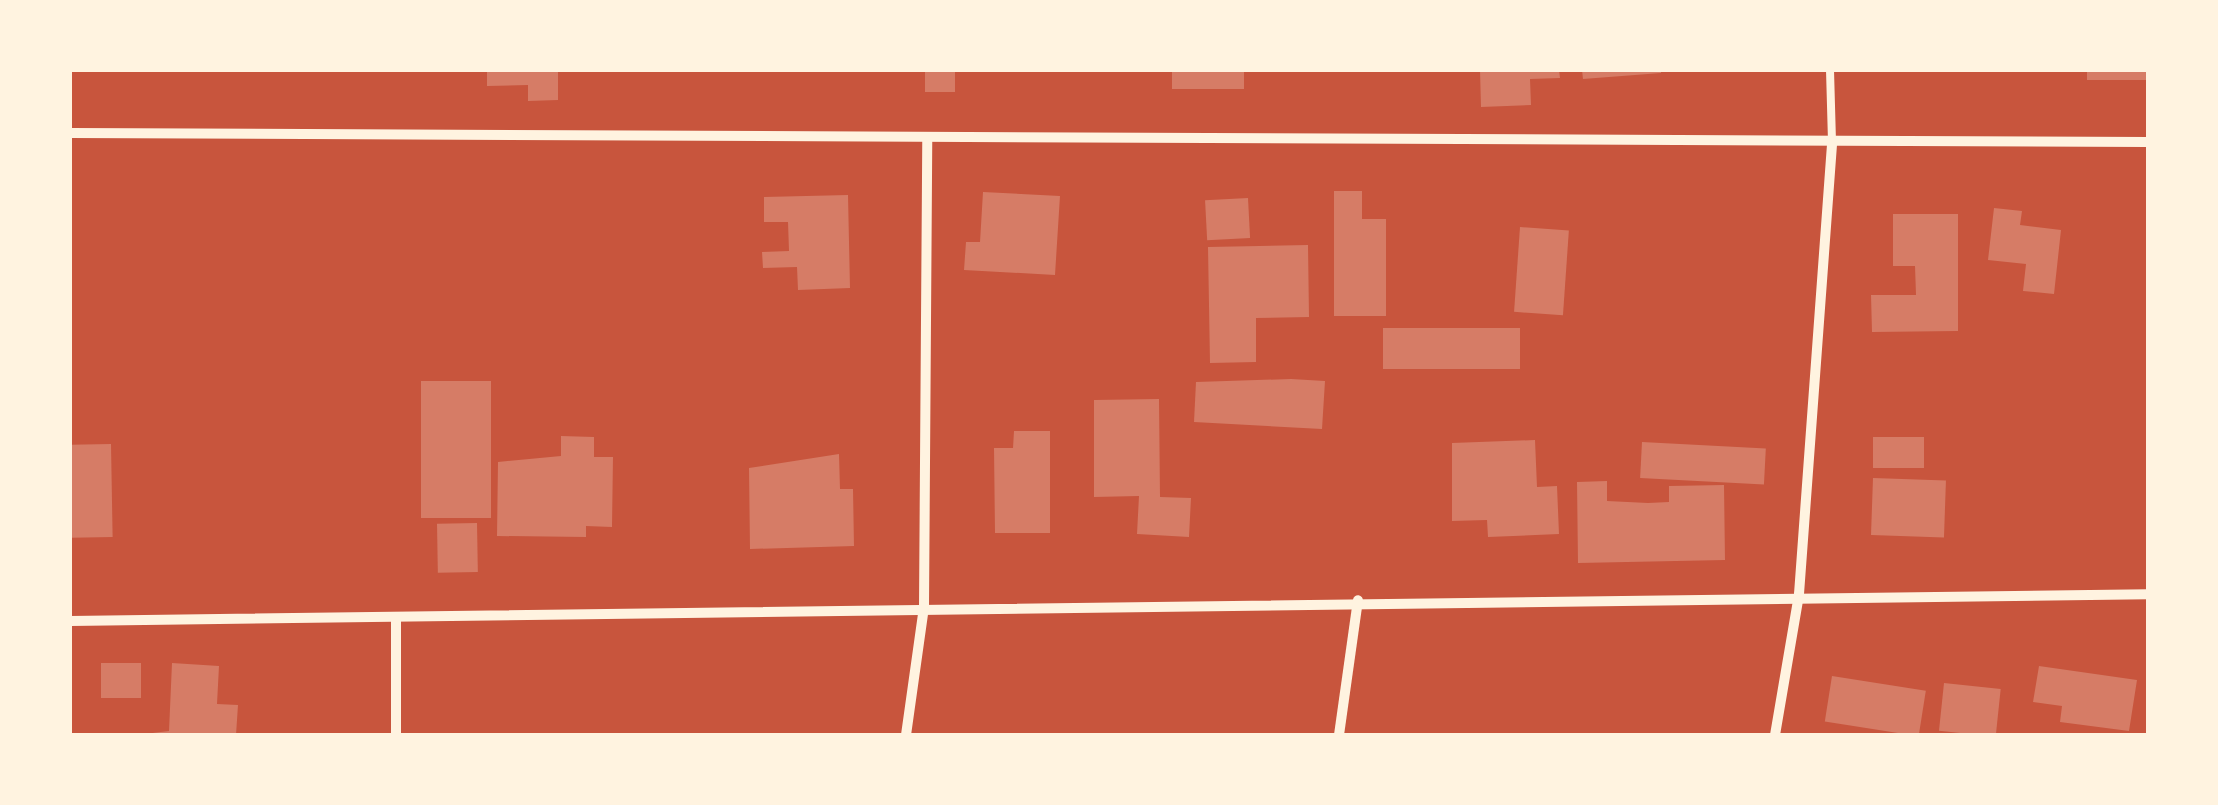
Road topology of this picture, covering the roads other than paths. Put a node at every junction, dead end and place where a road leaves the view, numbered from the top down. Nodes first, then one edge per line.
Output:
1 (1830, 70) edge
2 (70, 133) edge
3 (927, 138) junction
4 (1832, 140) junction
5 (2148, 142) edge
6 (1798, 594) junction
7 (2148, 594) edge
8 (1358, 600) junction
9 (924, 607) junction
10 (396, 618) junction
11 (70, 621) edge
12 (396, 735) edge
13 (906, 735) edge
14 (1339, 735) edge
15 (1775, 735) edge

1 - 4 lane
2 - 3 street
3 - 4 street
3 - 9 street
4 - 5 street
4 - 6 street
6 - 7 street
6 - 8 street
6 - 15 street
8 - 9 street
8 - 14 street
9 - 10 street
9 - 13 street
10 - 11 street
10 - 12 street

